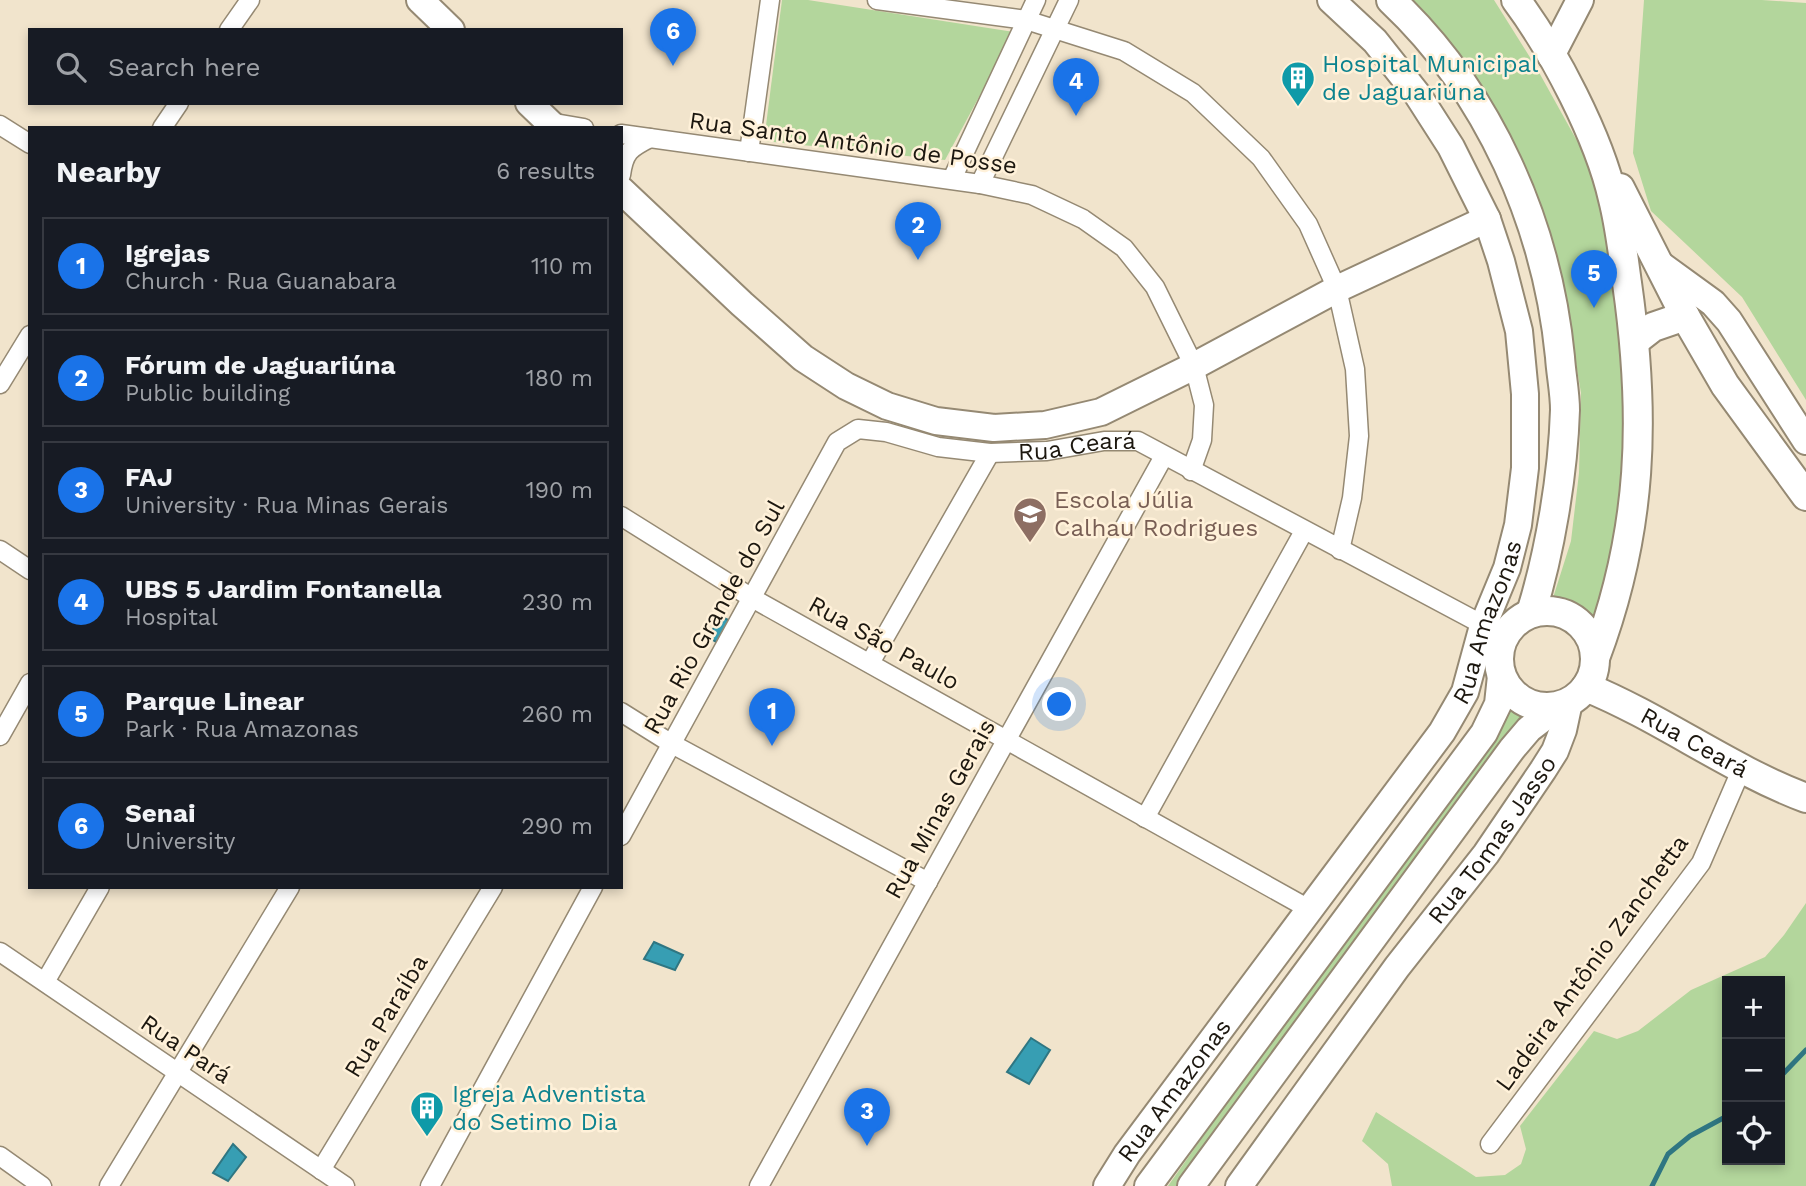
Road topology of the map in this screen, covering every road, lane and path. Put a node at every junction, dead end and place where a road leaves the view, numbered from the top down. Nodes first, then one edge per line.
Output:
1 (250, 0) edge
2 (420, 0) edge
3 (770, 0) edge
4 (877, 0) edge
5 (1036, 0) edge
6 (1069, 0) edge
7 (1331, 0) edge
8 (1391, 0) edge
9 (1563, 0) edge
10 (1580, 0) edge
11 (1523, 10) edge
12 (1026, 20) junction
13 (230, 28) edge
14 (449, 28) edge
15 (1055, 29) junction
16 (1550, 56) junction
17 (178, 105) edge
18 (531, 105) edge
19 (0, 125) edge
20 (552, 125) edge
21 (1587, 125) junction
22 (163, 126) edge
23 (623, 134) edge
24 (650, 138) junction
25 (28, 143) edge
26 (749, 152) junction
27 (623, 159) edge
28 (952, 179) junction
29 (980, 184) junction
30 (627, 195) edge
31 (1487, 219) junction
32 (1658, 263) junction
33 (1337, 289) junction
34 (1685, 316) junction
35 (28, 338) edge
36 (1635, 341) junction
37 (1194, 366) junction
38 (0, 384) edge
39 (858, 429) joint
40 (1806, 441) edge
41 (990, 453) junction
42 (1164, 456) junction
43 (1191, 471) junction
44 (1806, 496) edge
45 (623, 517) edge
46 (1304, 531) junction
47 (0, 550) edge
48 (1340, 550) junction
49 (28, 569) edge
50 (752, 598) junction
51 (1531, 613) junction
52 (1494, 631) junction
53 (1595, 658) junction
54 (870, 663) junction
55 (1501, 676) junction
56 (28, 687) edge
57 (1571, 698) junction
58 (623, 713) edge
59 (0, 736) edge
60 (1007, 740) junction
61 (672, 744) junction
62 (1742, 768) junction
63 (1806, 798) edge
64 (1146, 818) junction
65 (623, 832) edge
66 (928, 882) junction
67 (99, 889) edge
68 (289, 889) edge
69 (492, 889) edge
70 (592, 889) edge
71 (1309, 909) junction
72 (0, 952) edge
73 (45, 982) junction
74 (178, 1073) junction
75 (1490, 1144) dead end
76 (0, 1156) edge
77 (321, 1170) junction
78 (42, 1186) edge
79 (109, 1186) edge
80 (345, 1186) edge
81 (430, 1186) edge
82 (760, 1186) edge
83 (1107, 1186) edge
84 (1148, 1186) edge
85 (1191, 1186) edge
86 (1239, 1186) edge

1 - 13 street
2 - 14 street
3 - 26 street
4 - 12 street
5 - 12 street
6 - 15 street
7 - 31 street, Rua Amazonas
8 - 51 main road
9 - 11 street
10 - 16 street
11 - 16 main road
12 - 15 street
12 - 28 street
15 - 29 street
15 - 33 street
16 - 21 main road
17 - 22 street
18 - 20 street
19 - 25 street
21 - 32 main road
21 - 36 main road
23 - 24 street, Rua Santo Antônio de Posse
24 - 26 street, Rua Santo Antônio de Posse
24 - 27 street, Rua Santo Antônio de Posse
26 - 28 street, Rua Santo Antônio de Posse
28 - 29 street, Rua Santo Antônio de Posse
29 - 37 street, Rua Santo Antônio de Posse
30 - 37 street
31 - 33 street
31 - 52 street, Rua Amazonas
32 - 34 main road
32 - 40 street
33 - 37 street
33 - 48 street
34 - 36 main road
34 - 44 main road
35 - 38 street
36 - 53 main road
37 - 43 street, Rua Santo Antônio de Posse
39 - 41 street, Rua Ceará
39 - 50 street, Rua Rio Grande do Sul
41 - 42 street, Rua Ceará
41 - 54 street
42 - 43 street, Rua Ceará
42 - 60 street, Rua Minas Gerais
43 - 46 street, Rua Ceará
45 - 50 street, Rua São Paulo
46 - 48 street, Rua Ceará
46 - 64 street
47 - 49 street
48 - 52 street, Rua Ceará
50 - 54 street, Rua São Paulo
50 - 61 street, Rua Rio Grande do Sul
51 - 52 main road
51 - 53 main road
52 - 55 main road
52 - 71 street, Rua Amazonas
53 - 57 main road
54 - 60 street, Rua São Paulo
55 - 57 main road
55 - 84 street
56 - 59 street
57 - 62 main road, Rua Ceará
57 - 85 street
57 - 86 street, Rua Tomas Jasso
58 - 61 street
60 - 64 street, Rua São Paulo
60 - 66 street, Rua Minas Gerais
61 - 65 street, Rua Rio Grande do Sul
61 - 66 street
62 - 63 main road, Rua Ceará
62 - 75 street, Ladeira Antônio Zanchetta
64 - 71 street, Rua São Paulo
66 - 82 street, Rua Minas Gerais
67 - 73 street
68 - 74 street
69 - 77 street, Rua Paraíba
70 - 81 street
71 - 83 street, Rua Amazonas
72 - 73 street, Rua Pará
73 - 74 street, Rua Pará
74 - 77 street, Rua Pará
74 - 79 street
76 - 78 street
77 - 80 street, Rua Pará

